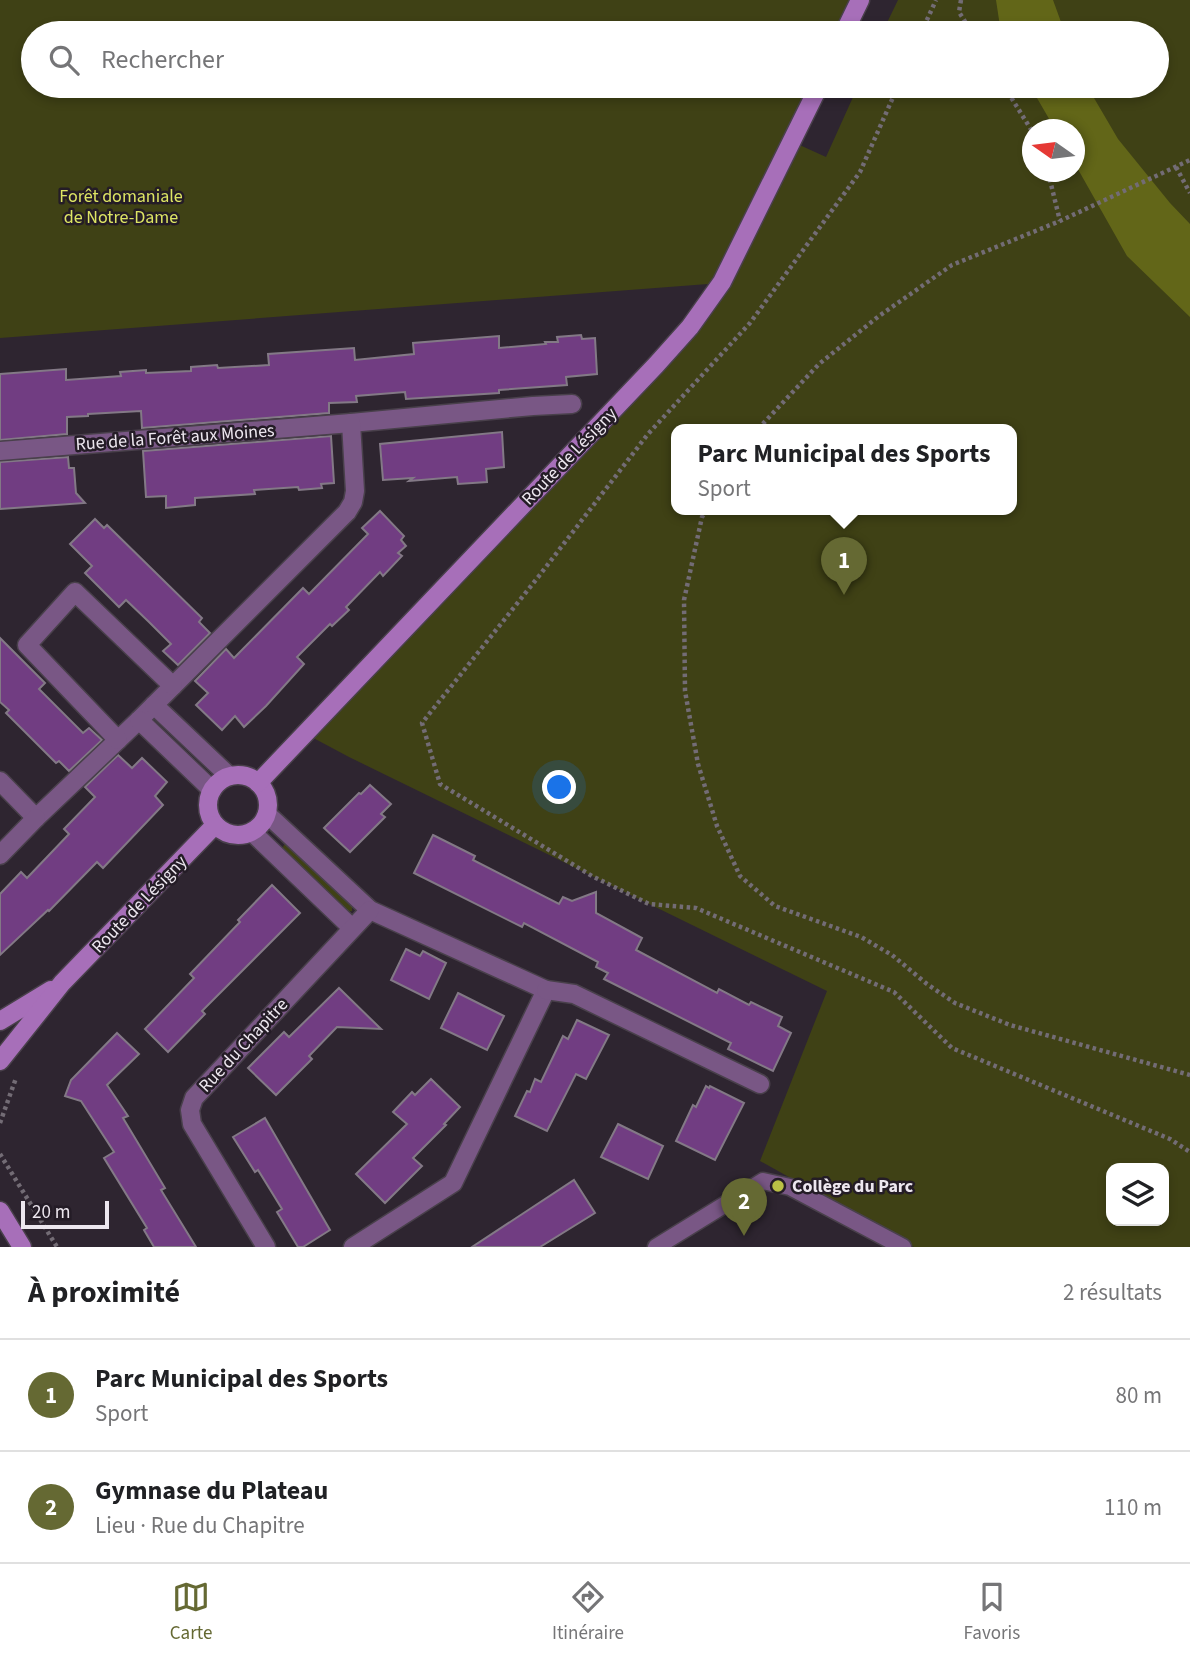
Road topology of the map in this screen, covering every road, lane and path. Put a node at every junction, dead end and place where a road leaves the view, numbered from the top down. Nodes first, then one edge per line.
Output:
1 (860, 0) edge
2 (936, 0) edge
3 (961, 0) edge
4 (850, 21) edge
5 (926, 21) edge
6 (965, 21) edge
7 (813, 98) edge
8 (893, 98) edge
9 (1011, 98) edge
10 (1025, 119) edge
11 (1190, 160) edge
12 (1176, 167) junction
13 (1050, 182) edge
14 (1190, 193) edge
15 (1060, 220) junction
16 (572, 404) dead end
17 (351, 423) junction
18 (763, 424) edge
19 (0, 451) edge
20 (703, 515) edge
21 (173, 686) junction
22 (154, 705) junction
23 (139, 720) junction
24 (118, 740) junction
25 (229, 776) junction
26 (0, 781) edge
27 (258, 783) junction
28 (212, 790) junction
29 (267, 814) junction
30 (36, 818) junction
31 (215, 825) junction
32 (252, 832) junction
33 (0, 855) edge
34 (370, 909) junction
35 (352, 928) junction
36 (62, 983) junction
37 (545, 990) junction
38 (0, 1021) edge
39 (0, 1060) edge
40 (19, 1072) dead end
41 (1190, 1075) edge
42 (760, 1084) dead end
43 (0, 1123) edge
44 (1190, 1152) edge
45 (0, 1154) edge
46 (0, 1211) edge
47 (22, 1247) edge
48 (57, 1247) edge
49 (266, 1247) edge
50 (354, 1247) edge
51 (656, 1247) edge
52 (902, 1247) edge

1 - 4 street
2 - 5 path
3 - 6 path
7 - 27 street, Route de Lésigny
8 - 44 path
9 - 10 path
11 - 12 path
12 - 14 path
12 - 15 path
13 - 15 path
15 - 18 path
16 - 17 street, Rue de la Forêt aux Moines
17 - 19 street, Rue de la Forêt aux Moines
17 - 21 street
20 - 41 path
21 - 22 street
21 - 24 street
22 - 23 street
22 - 25 street
23 - 24 street
23 - 28 street
24 - 30 street
25 - 27 street
25 - 28 street
26 - 30 street
27 - 29 street
28 - 31 street
29 - 32 street
29 - 34 street
30 - 33 street
31 - 32 street
31 - 36 street, Route de Lésigny
32 - 35 street
34 - 35 street, Rue du Chapitre
34 - 37 street
35 - 49 street, Rue du Chapitre
36 - 38 street, Route de Lésigny
36 - 39 street, Route de Lésigny
37 - 42 street
37 - 50 street
40 - 43 path
45 - 48 path
46 - 47 street
51 - 52 lane

